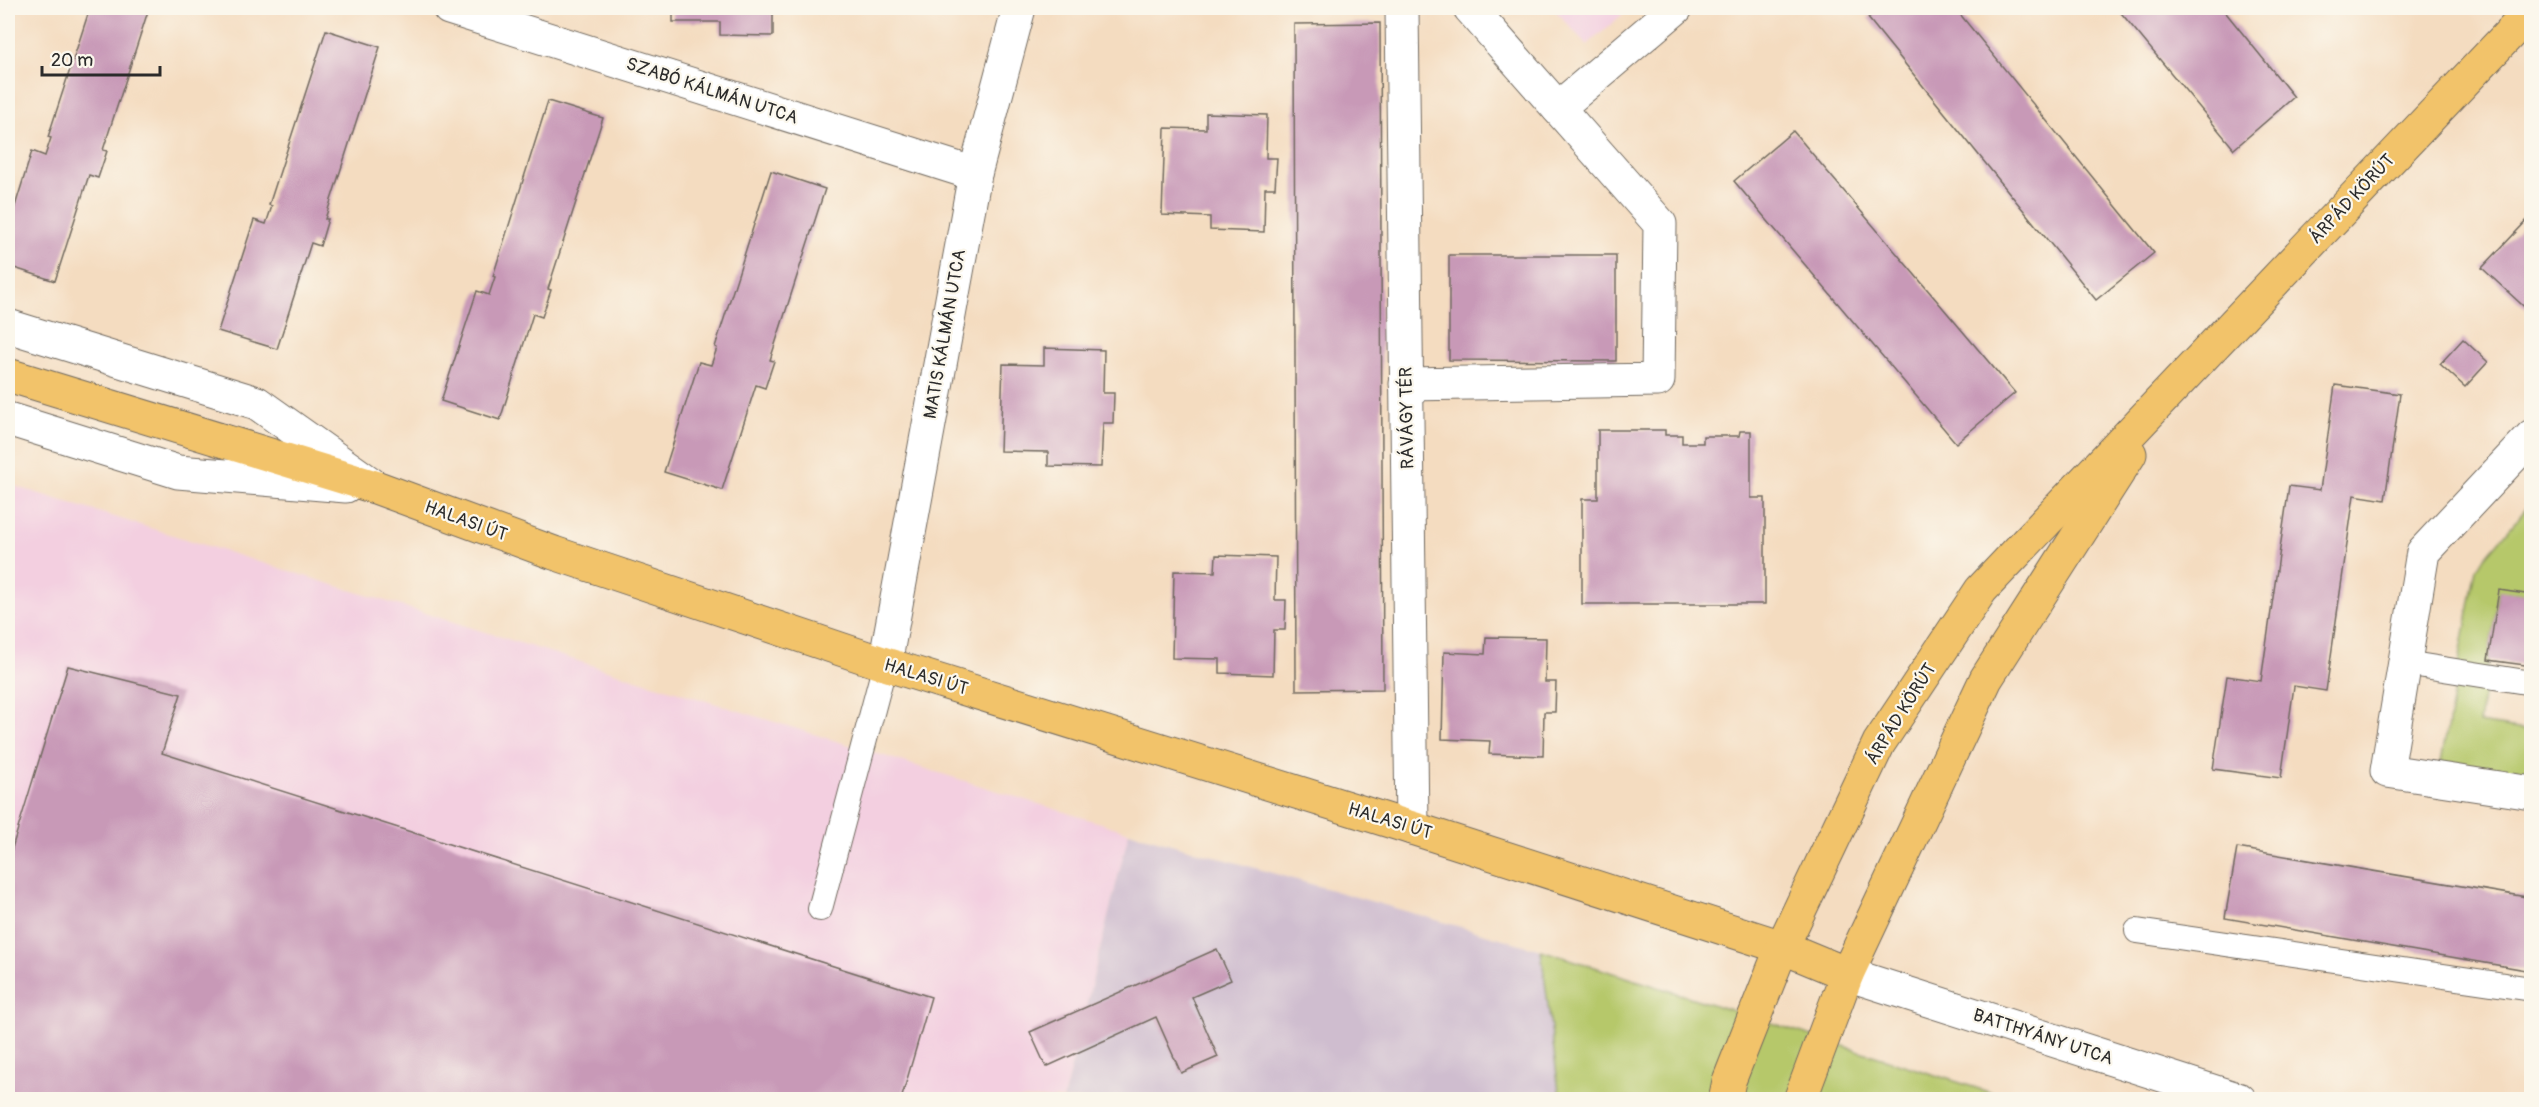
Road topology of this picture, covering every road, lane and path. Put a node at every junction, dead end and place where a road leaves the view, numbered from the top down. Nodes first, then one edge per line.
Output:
1 (449, 8) edge
2 (1019, 8) edge
3 (1402, 8) edge
4 (1470, 8) edge
5 (1676, 8) edge
6 (2532, 10) edge
7 (1558, 108) junction
8 (975, 174) junction
9 (8, 326) edge
10 (8, 375) edge
11 (1406, 384) junction
12 (2172, 388) junction
13 (8, 419) edge
14 (2532, 436) edge
15 (378, 488) junction
16 (2405, 663) junction
17 (885, 664) junction
18 (2532, 683) edge
19 (2532, 793) edge
20 (1412, 828) junction
21 (820, 909) dead end
22 (2137, 931) dead end
23 (1782, 947) junction
24 (1847, 974) junction
25 (2532, 989) edge
26 (1725, 1100) edge
27 (1800, 1100) edge
28 (2240, 1100) edge

1 - 8 street, SZABÓ KÁLMÁN UTCA
2 - 8 street, MATIS KÁLMÁN UTCA
3 - 11 street, RÁVÁGY TÉR
4 - 7 street
5 - 7 street
6 - 12 main road, ÁRPÁD KÖRÚT
7 - 11 street
8 - 17 street, MATIS KÁLMÁN UTCA
9 - 15 street
10 - 15 main road, HALASI ÚT
11 - 20 street, RÁVÁGY TÉR
12 - 23 main road, ÁRPÁD KÖRÚT
12 - 24 main road, ÁRPÁD KÖRÚT
13 - 15 street
14 - 16 street
15 - 17 main road, HALASI ÚT
16 - 18 lane
16 - 19 street
17 - 20 main road, HALASI ÚT
17 - 21 lane
20 - 23 main road, HALASI ÚT
22 - 25 lane
23 - 24 main road, HALASI ÚT
23 - 26 main road, ÁRPÁD KÖRÚT
24 - 27 main road, ÁRPÁD KÖRÚT
24 - 28 street, BATTHYÁNY UTCA

